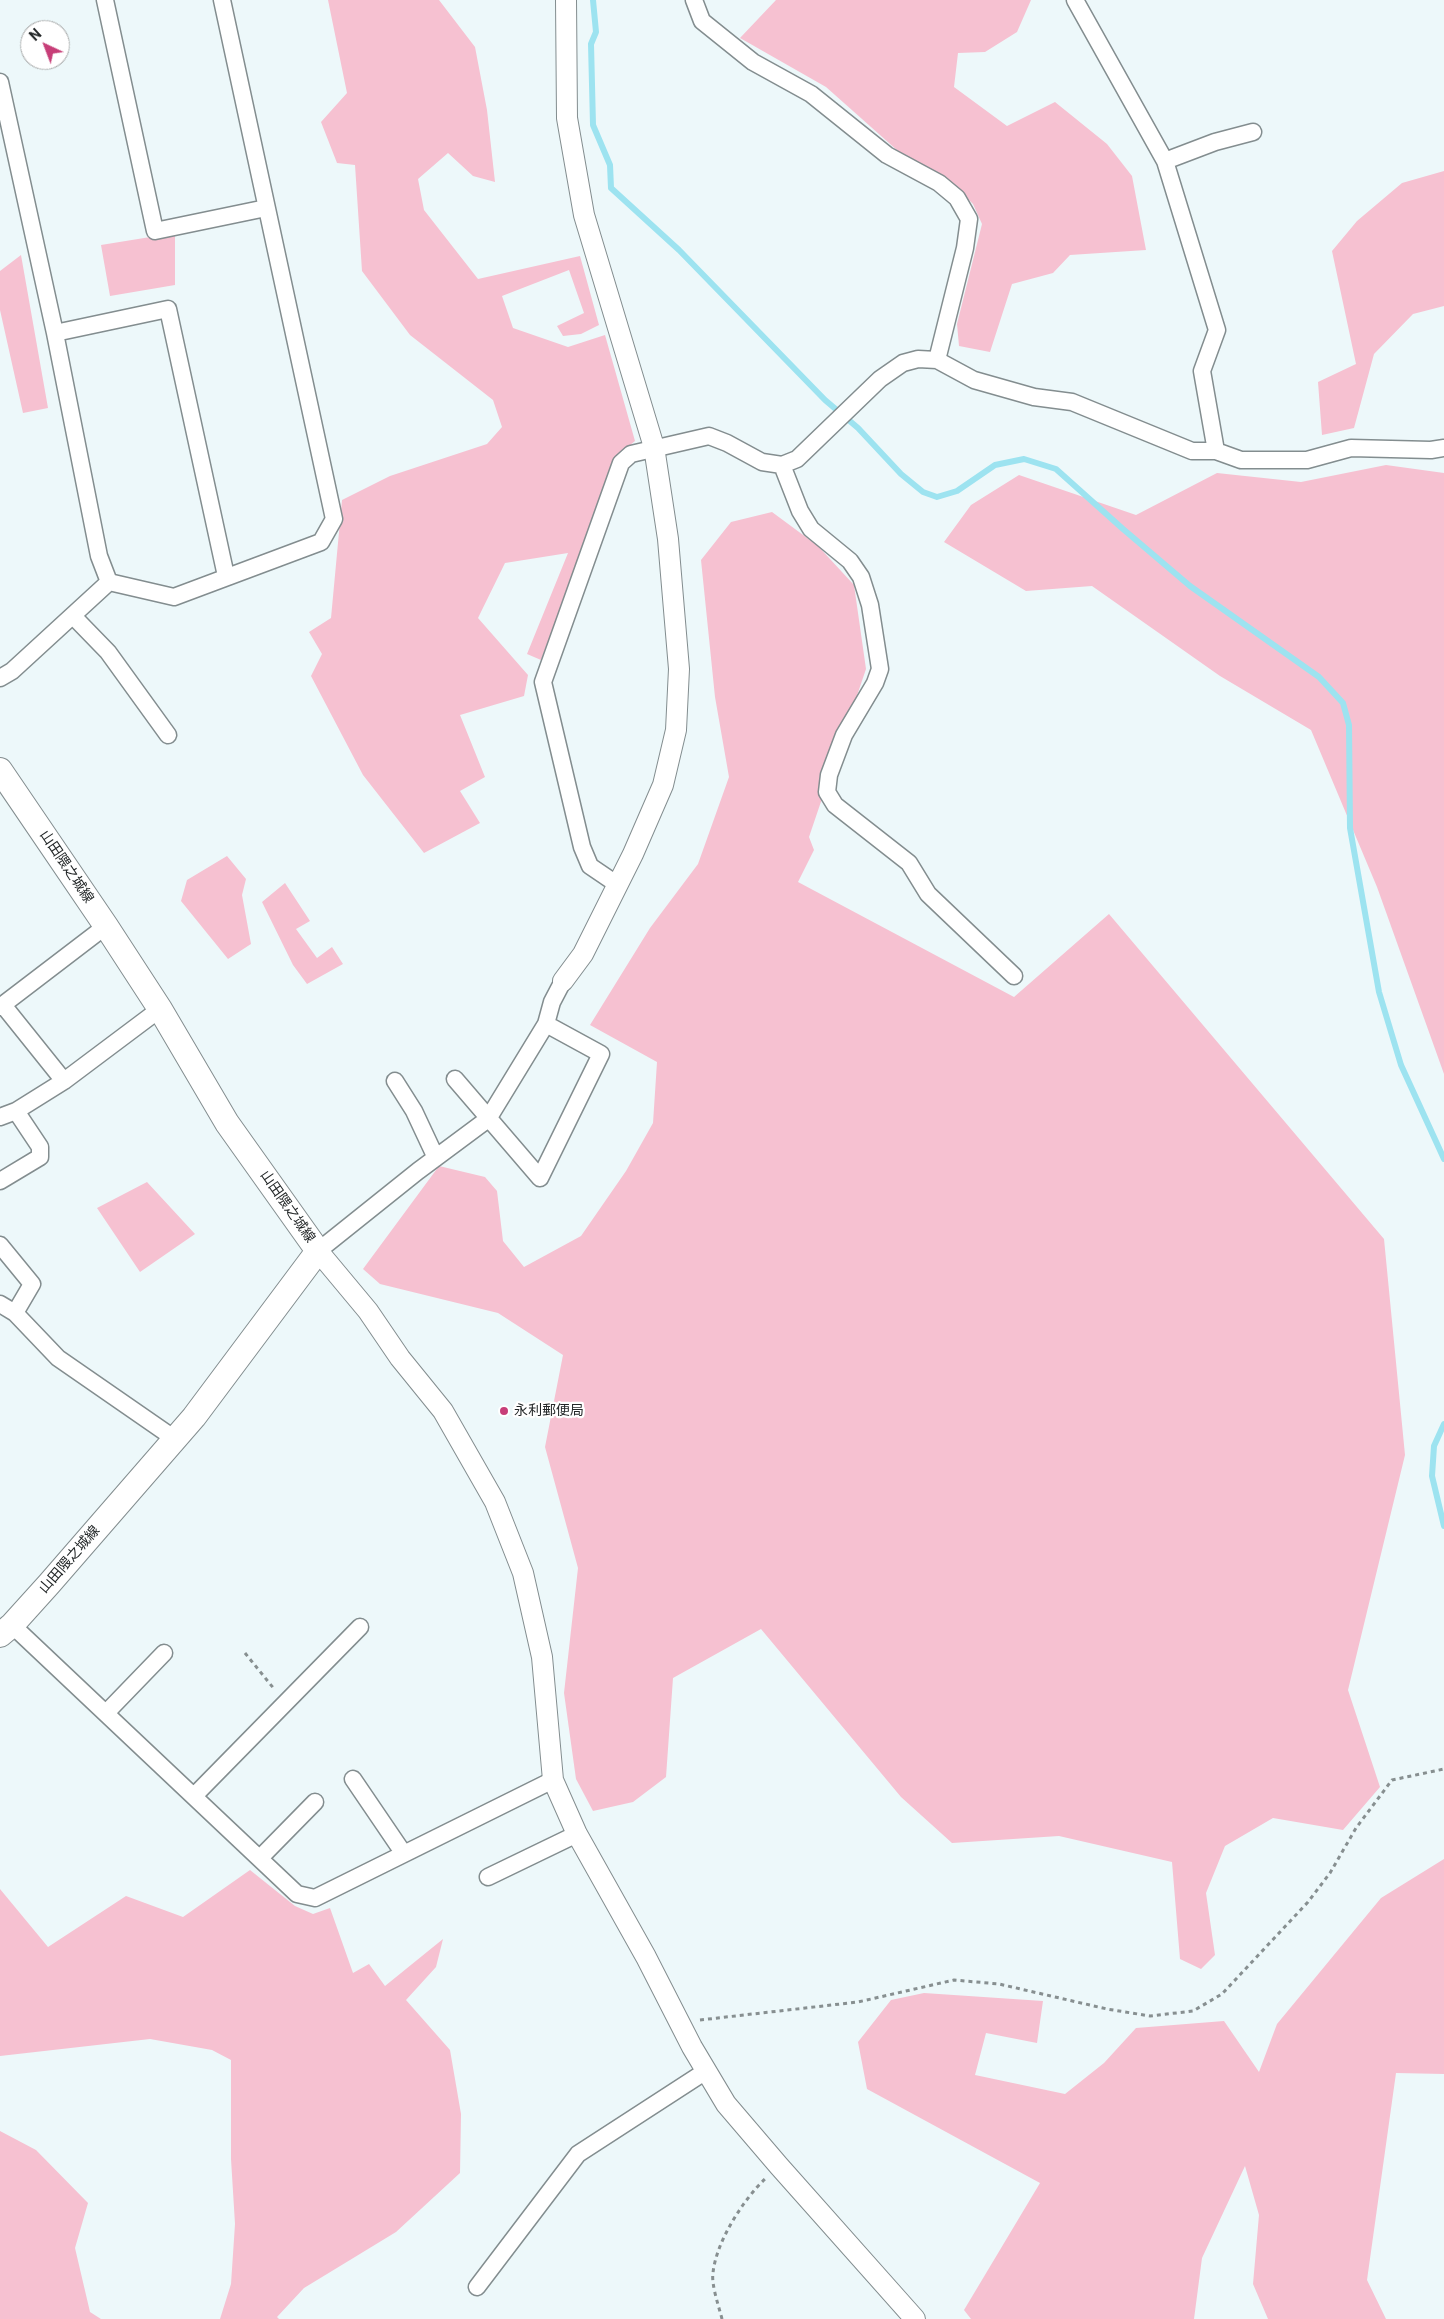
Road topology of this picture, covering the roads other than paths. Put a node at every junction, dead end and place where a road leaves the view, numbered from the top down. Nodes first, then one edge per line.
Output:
1 (106, 0) edge
2 (222, 0) edge
3 (566, 0) edge
4 (694, 0) edge
5 (1075, 0) edge
6 (0, 82) edge
7 (1253, 132) dead end
8 (1165, 161) junction
9 (266, 208) junction
10 (55, 332) junction
11 (937, 360) junction
12 (654, 447) junction
13 (1444, 448) edge
14 (1216, 451) junction
15 (782, 465) junction
16 (226, 576) junction
17 (109, 582) junction
18 (73, 616) junction
19 (0, 678) edge
20 (168, 734) dead end
21 (0, 770) edge
22 (618, 885) junction
23 (106, 926) junction
24 (1014, 976) dead end
25 (563, 981) joint
26 (2, 1006) edge
27 (160, 1009) junction
28 (546, 1024) junction
29 (455, 1079) dead end
30 (64, 1081) junction
31 (395, 1081) dead end
32 (16, 1111) junction
33 (0, 1117) edge
34 (488, 1119) junction
35 (436, 1158) junction
36 (0, 1181) edge
37 (0, 1245) edge
38 (318, 1251) junction
39 (0, 1304) edge
40 (15, 1313) junction
41 (175, 1439) junction
42 (360, 1626) dead end
43 (6, 1630) edge
44 (164, 1653) dead end
45 (106, 1713) junction
46 (353, 1779) dead end
47 (553, 1780) junction
48 (194, 1796) junction
49 (316, 1802) dead end
50 (578, 1834) junction
51 (404, 1854) junction
52 (260, 1858) junction
53 (488, 1877) dead end
54 (706, 2071) junction
55 (478, 2288) dead end
56 (915, 2319) edge

1 - 9 street
2 - 9 street
3 - 12 street
4 - 11 street
5 - 8 street
6 - 10 street
7 - 8 street
8 - 14 street
9 - 16 street
10 - 16 street
10 - 17 street
11 - 14 street
11 - 15 street
12 - 15 street
12 - 22 street
12 - 22 street
13 - 14 street
15 - 24 street
16 - 17 street
17 - 18 street
18 - 19 street
18 - 20 street
21 - 23 main road, 山田隈之城線
22 - 25 street
23 - 26 street
23 - 27 main road, 山田隈之城線
25 - 28 street
26 - 30 street
27 - 30 street
27 - 38 main road, 山田隈之城線
28 - 34 street
28 - 34 street
29 - 34 street
30 - 32 street
31 - 35 street
32 - 33 street
32 - 36 street
34 - 35 street
35 - 38 street
37 - 40 street
38 - 41 main road, 山田隈之城線
38 - 47 street
39 - 40 street
40 - 41 street
41 - 43 main road, 山田隈之城線
42 - 48 street
43 - 45 street
44 - 45 street
45 - 48 street
46 - 51 street
47 - 50 street
47 - 51 street
48 - 52 street
49 - 52 street
50 - 53 street
50 - 54 street
51 - 52 street
54 - 55 street
54 - 56 street

